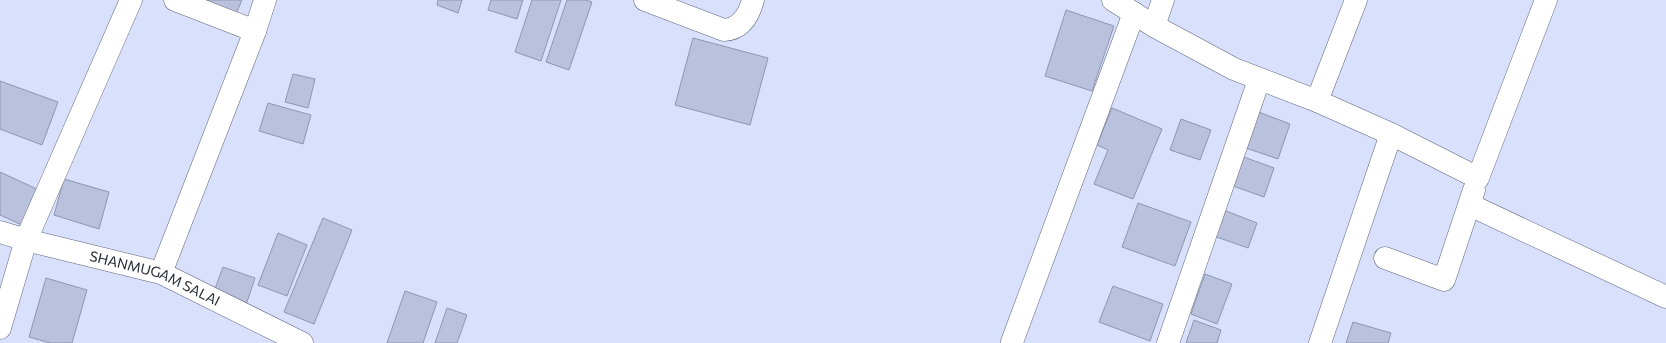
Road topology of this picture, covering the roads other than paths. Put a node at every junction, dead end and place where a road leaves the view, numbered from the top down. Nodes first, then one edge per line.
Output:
1 (130, 0) edge
2 (175, 0) edge
3 (265, 0) edge
4 (645, 0) edge
5 (753, 0) edge
6 (1113, 0) edge
7 (1163, 0) edge
8 (1356, 0) edge
9 (1546, 0) edge
10 (1134, 13) junction
11 (1154, 26) junction
12 (255, 31) junction
13 (1259, 80) junction
14 (1317, 101) junction
15 (1390, 134) junction
16 (1478, 178) junction
17 (1470, 205) junction
18 (0, 232) edge
19 (26, 240) junction
20 (1385, 258) dead end
21 (162, 273) junction
22 (1666, 297) edge
23 (0, 328) edge
24 (1012, 342) edge
25 (302, 343) edge
26 (1168, 343) edge
27 (1320, 343) edge

1 - 19 street
2 - 12 street
3 - 12 street
4 - 5 street
6 - 10 street
7 - 11 street
8 - 14 street
9 - 16 street
10 - 11 street
10 - 24 street
11 - 13 street
12 - 21 street
13 - 14 street
13 - 26 street
14 - 15 street
15 - 16 street
15 - 27 street
16 - 17 street
17 - 20 street
17 - 22 street
18 - 19 street, SHANMUGAM SALAI
19 - 21 street, SHANMUGAM SALAI
19 - 23 street
21 - 25 street, SHANMUGAM SALAI

